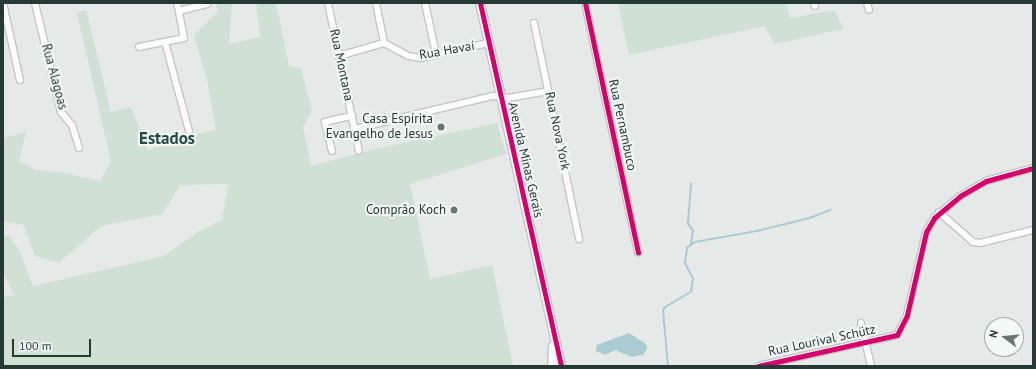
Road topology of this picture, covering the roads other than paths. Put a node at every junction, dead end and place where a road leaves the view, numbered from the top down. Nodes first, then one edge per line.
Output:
1 (3, 3) edge
2 (35, 3) edge
3 (177, 3) edge
4 (328, 3) edge
5 (376, 3) edge
6 (425, 3) edge
7 (480, 3) edge
8 (585, 3) edge
9 (867, 3) edge
10 (207, 4) edge
11 (179, 10) junction
12 (869, 10) dead end
13 (534, 23) dead end
14 (165, 42) junction
15 (384, 43) junction
16 (488, 43) junction
17 (139, 48) dead end
18 (436, 54) junction
19 (339, 56) junction
20 (20, 80) dead end
21 (548, 91) junction
22 (500, 98) junction
23 (352, 116) junction
24 (354, 129) junction
25 (189, 131) dead end
26 (79, 148) dead end
27 (332, 151) dead end
28 (359, 151) dead end
29 (1033, 168) edge
30 (939, 212) junction
31 (1033, 230) edge
32 (579, 239) dead end
33 (638, 252) dead end
34 (551, 322) junction
35 (861, 323) dead end
36 (866, 343) junction
37 (773, 364) edge
38 (554, 366) edge
39 (561, 366) edge
40 (758, 366) edge
41 (871, 366) edge

1 - 20 street
2 - 26 street, Rua Alagoas
3 - 11 street
4 - 19 street, Rua Montana
5 - 15 street
6 - 18 street
7 - 16 street, Avenida Minas Gerais
8 - 33 street, Rua Pernambuco
9 - 12 street
10 - 11 street
11 - 14 street
13 - 21 street, Rua Nova York
14 - 17 street
14 - 25 street
15 - 18 street, Rua Havaí
15 - 19 street
16 - 18 street, Rua Havaí
16 - 22 street, Avenida Minas Gerais
19 - 23 street, Rua Montana
21 - 22 street
21 - 32 street, Rua Nova York
22 - 24 street
22 - 34 street, Avenida Minas Gerais
23 - 24 street, Rua Montana
23 - 27 street
24 - 28 street, Rua Montana
29 - 30 street
30 - 31 street
30 - 36 street, Rua Lourival Schütz
34 - 38 street, Avenida Minas Gerais
34 - 39 street, Avenida Minas Gerais
35 - 36 street
36 - 37 street, Rua Lourival Schütz
36 - 41 street
37 - 40 street, Rua Lourival Schütz

